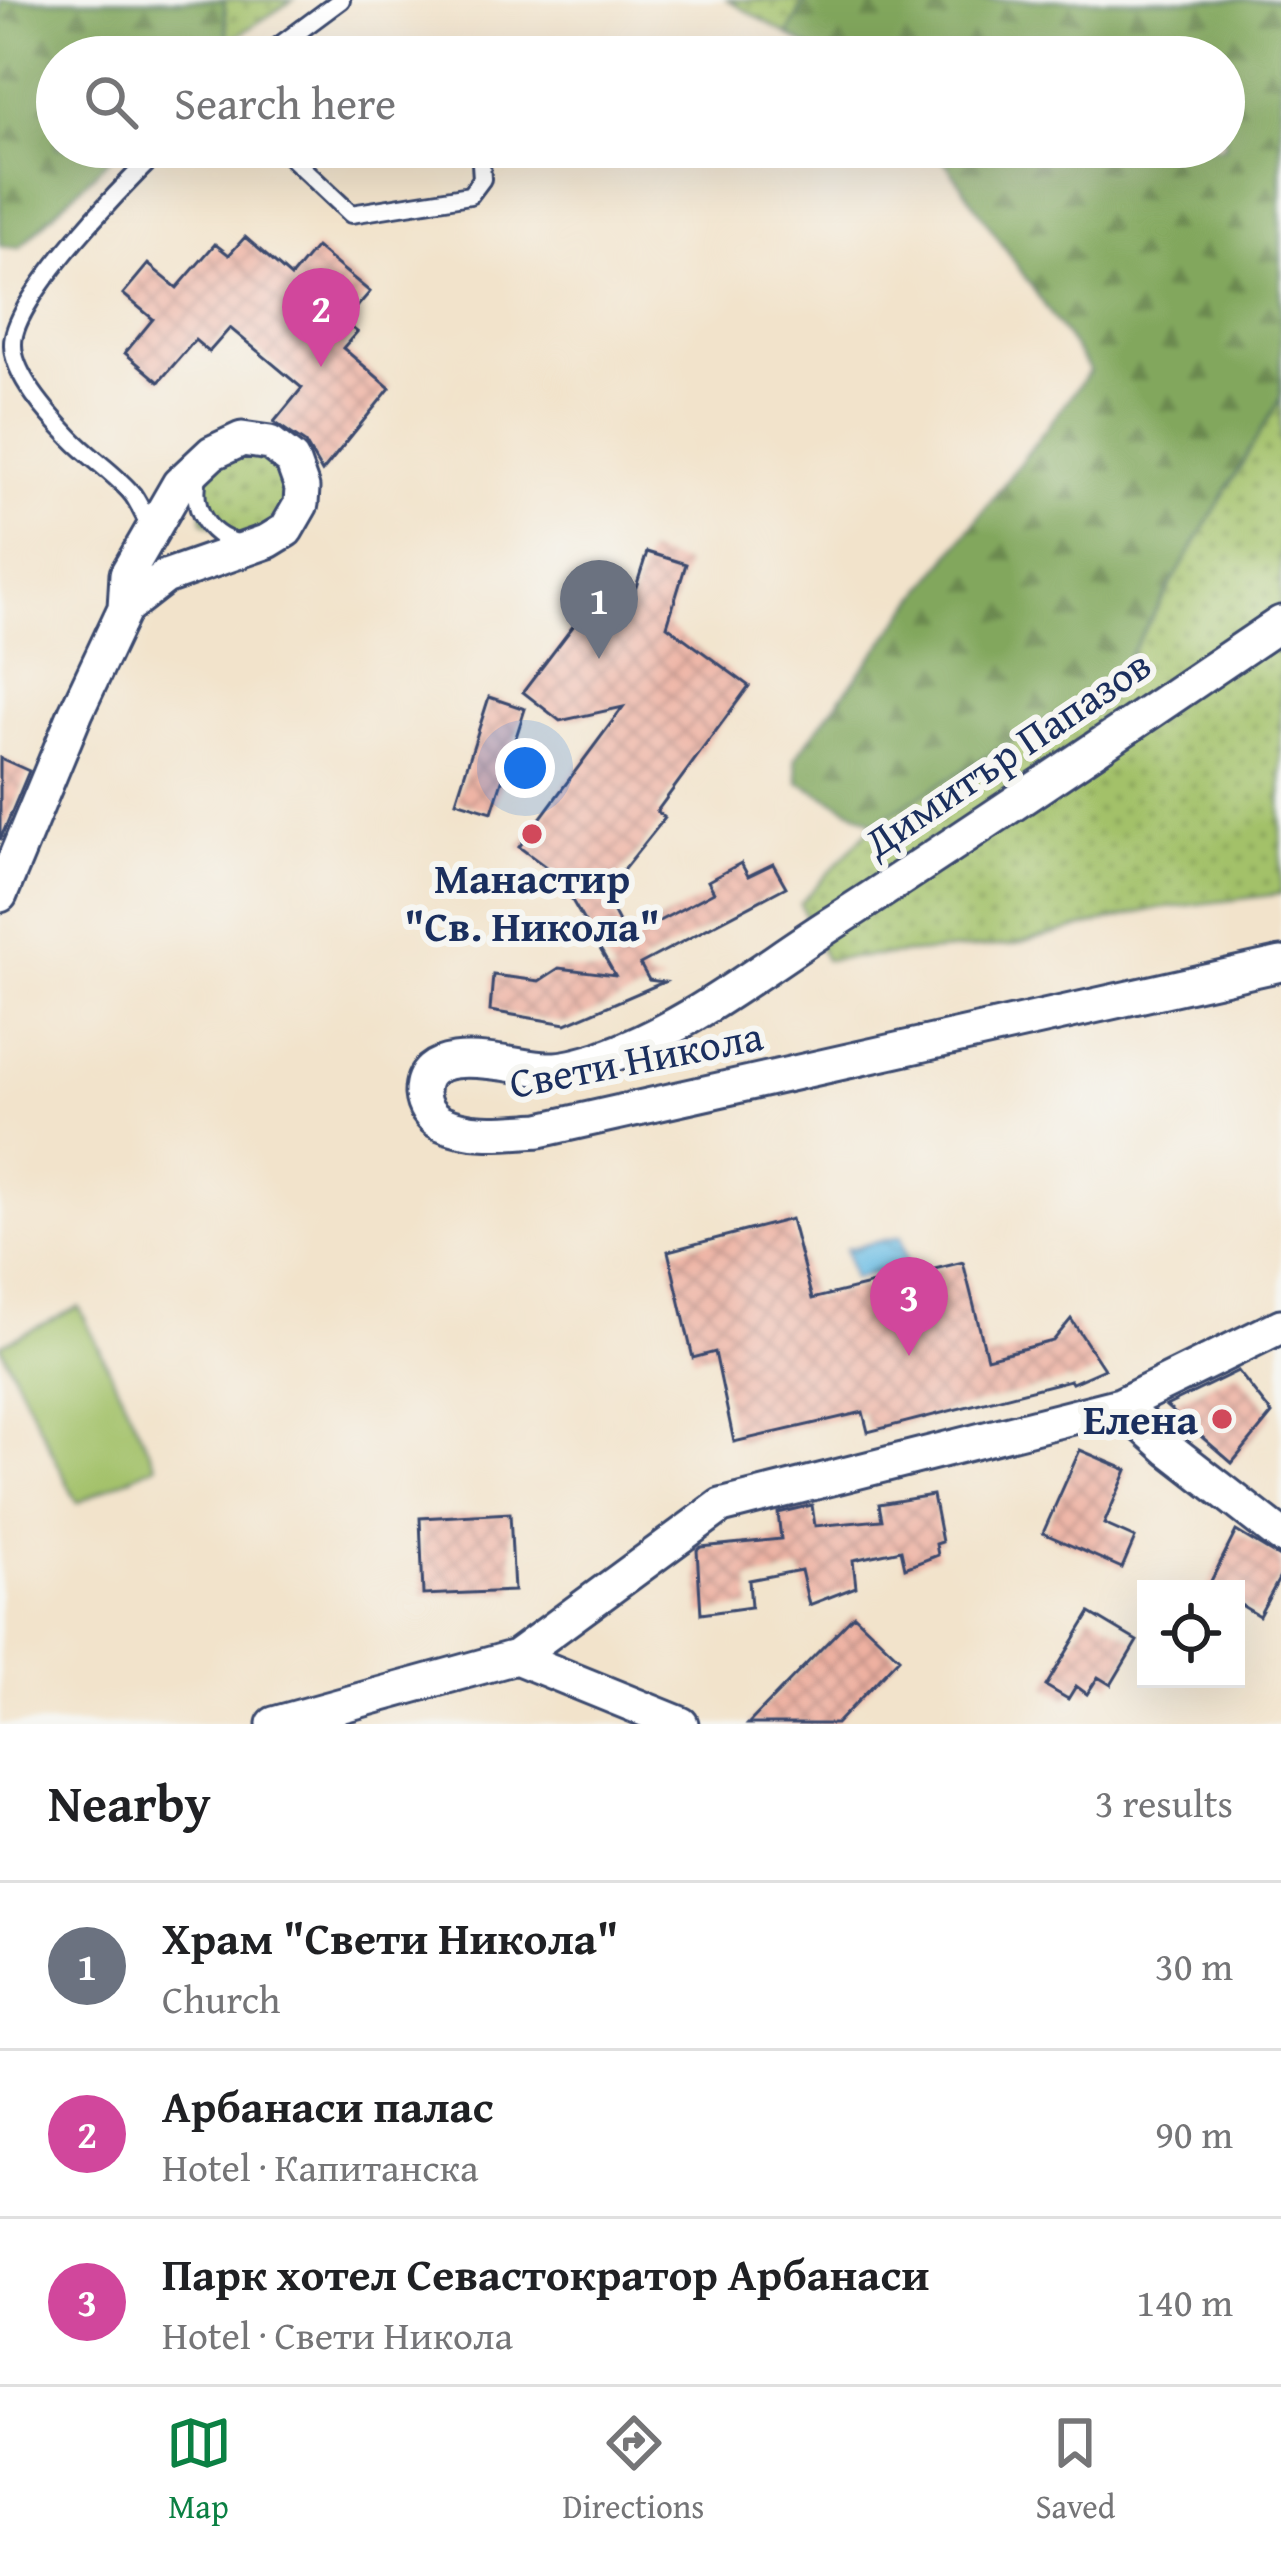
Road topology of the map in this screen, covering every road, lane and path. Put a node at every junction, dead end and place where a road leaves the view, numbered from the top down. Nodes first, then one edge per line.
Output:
1 (341, 0) edge
2 (292, 36) edge
3 (144, 168) edge
4 (302, 168) edge
5 (482, 168) edge
6 (212, 452) junction
7 (151, 528) junction
8 (268, 542) junction
9 (125, 608) junction
10 (1281, 622) edge
11 (0, 895) edge
12 (781, 956) joint
13 (1281, 964) edge
14 (1281, 1326) edge
15 (1120, 1405) junction
16 (1281, 1536) edge
17 (516, 1657) junction
18 (274, 1724) edge
19 (681, 1724) edge

1 - 2 lane
3 - 7 lane
4 - 5 lane
6 - 7 street
6 - 8 lane
6 - 8 street
7 - 9 street
8 - 9 street
9 - 11 street
10 - 12 street, Димитър Папазов
12 - 13 street, Свети Никола
14 - 15 street
15 - 16 street
15 - 17 street
17 - 18 street
17 - 19 street

